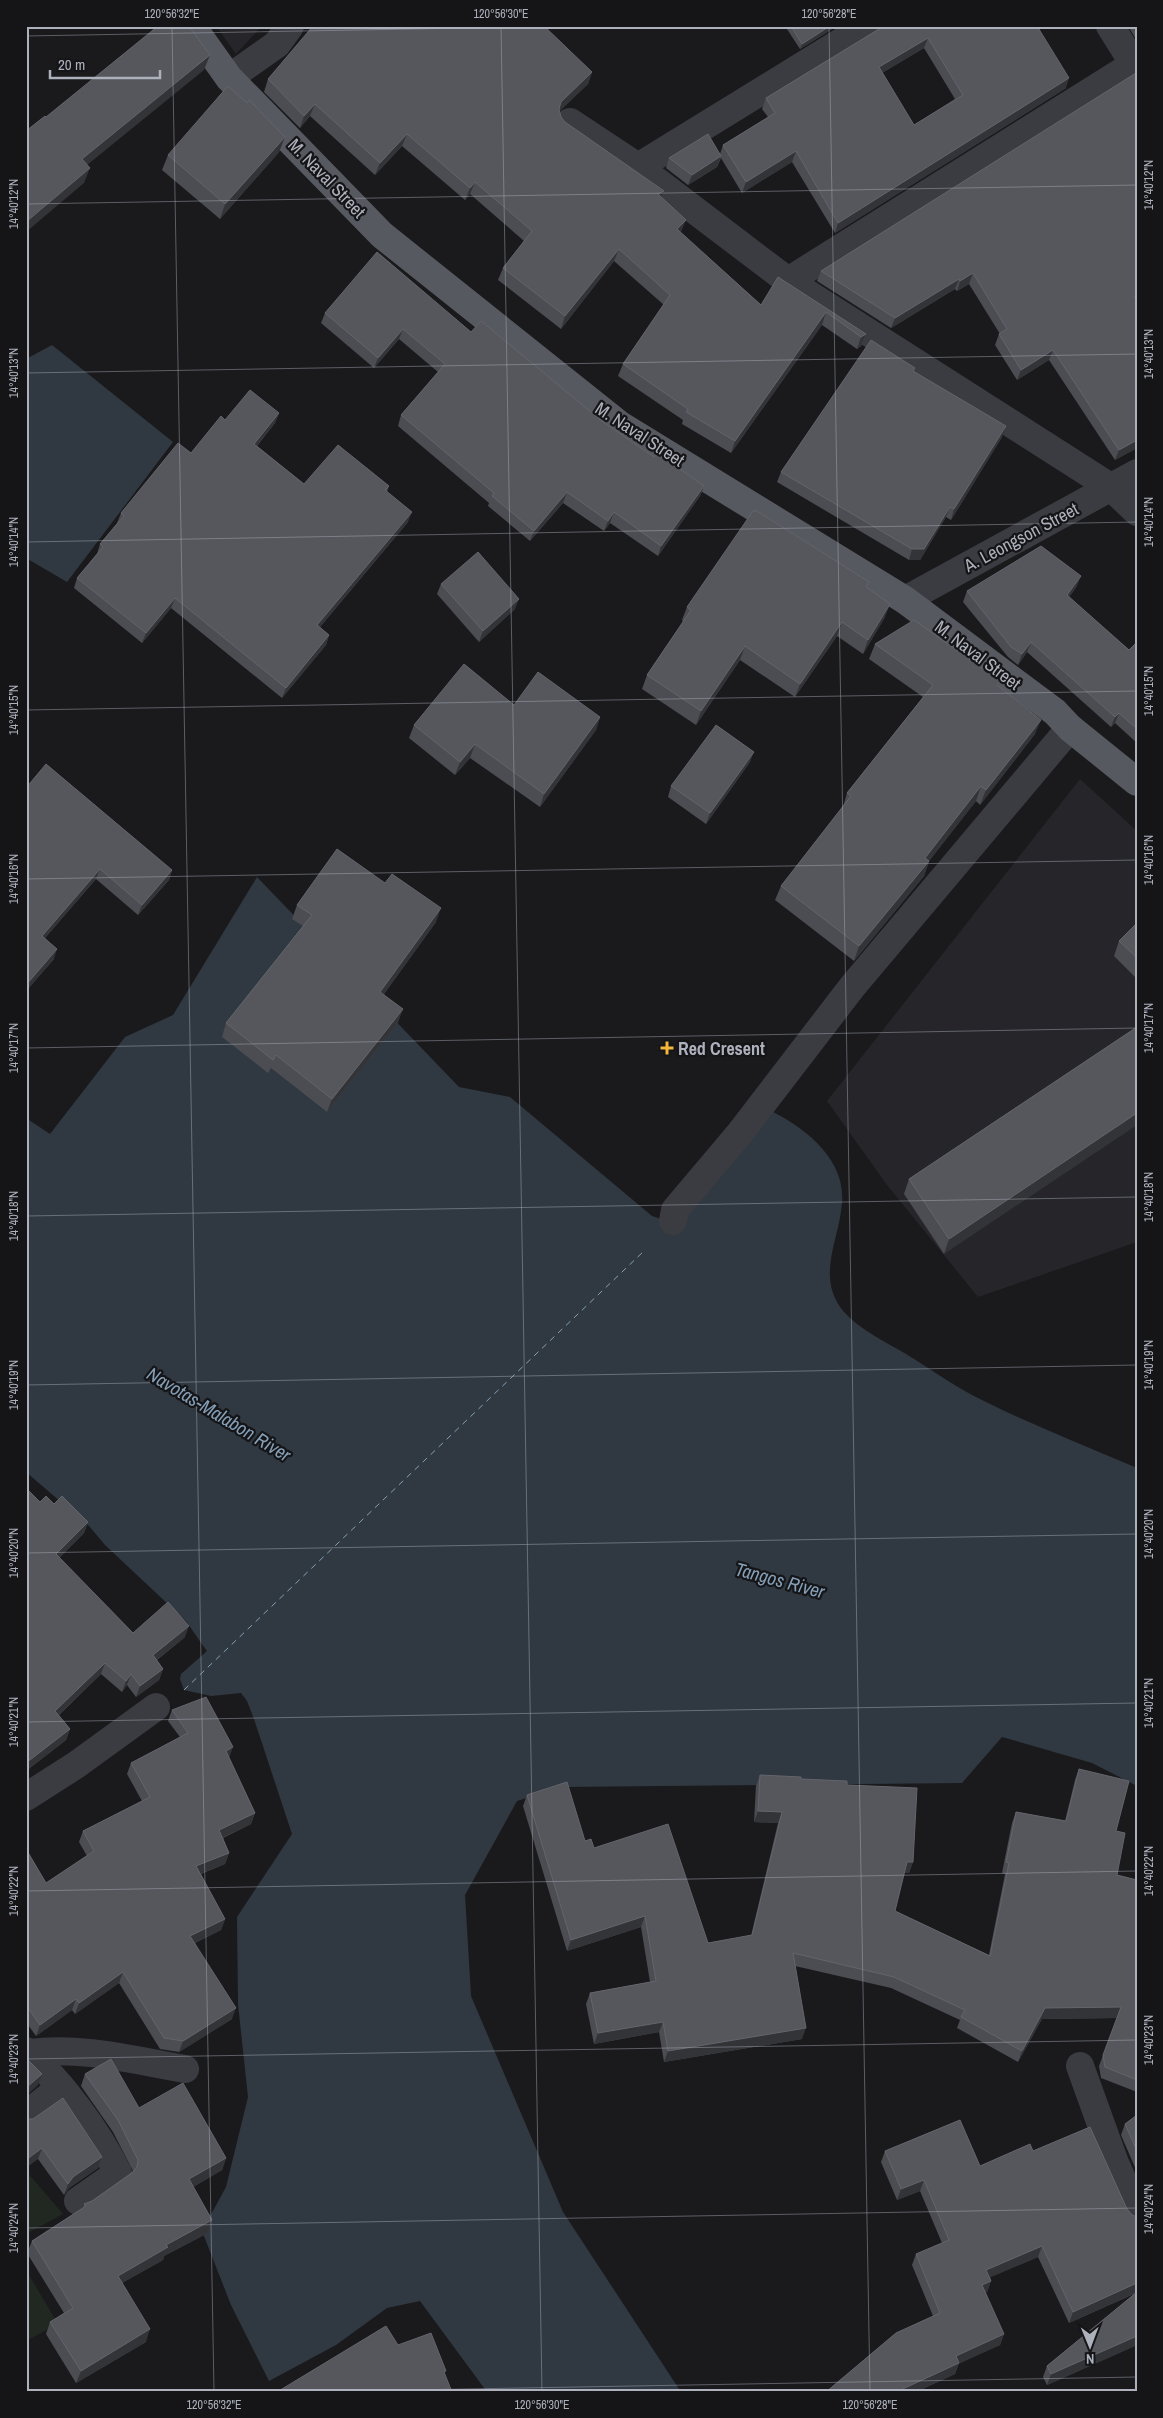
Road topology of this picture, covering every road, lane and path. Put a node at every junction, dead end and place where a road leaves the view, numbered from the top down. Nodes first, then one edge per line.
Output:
1 (192, 26) edge
2 (290, 26) edge
3 (867, 26) edge
4 (1110, 26) edge
5 (1135, 66) edge
6 (229, 78) junction
7 (570, 122) dead end
8 (638, 166) junction
9 (788, 281) junction
10 (1137, 473) edge
11 (1112, 488) junction
12 (1137, 512) edge
13 (905, 600) junction
14 (1070, 728) junction
15 (1137, 782) edge
16 (673, 1221) dead end
17 (156, 1707) dead end
18 (26, 1797) edge
19 (28, 2052) edge
20 (1080, 2066) dead end
21 (185, 2069) dead end
22 (61, 2088) junction
23 (26, 2115) edge
24 (78, 2201) dead end
25 (1137, 2213) edge

1 - 6 main road, M. Naval Street
2 - 6 street
3 - 8 street
4 - 5 street
5 - 9 street
6 - 13 main road, M. Naval Street
7 - 8 street
8 - 9 street
9 - 11 street
10 - 11 street, A. Leongson Street
11 - 12 street
11 - 13 street, A. Leongson Street
13 - 14 main road, M. Naval Street
14 - 15 main road, M. Naval Street
14 - 16 street
17 - 18 street
19 - 21 street
19 - 22 street
20 - 25 street
22 - 23 street
22 - 24 street

